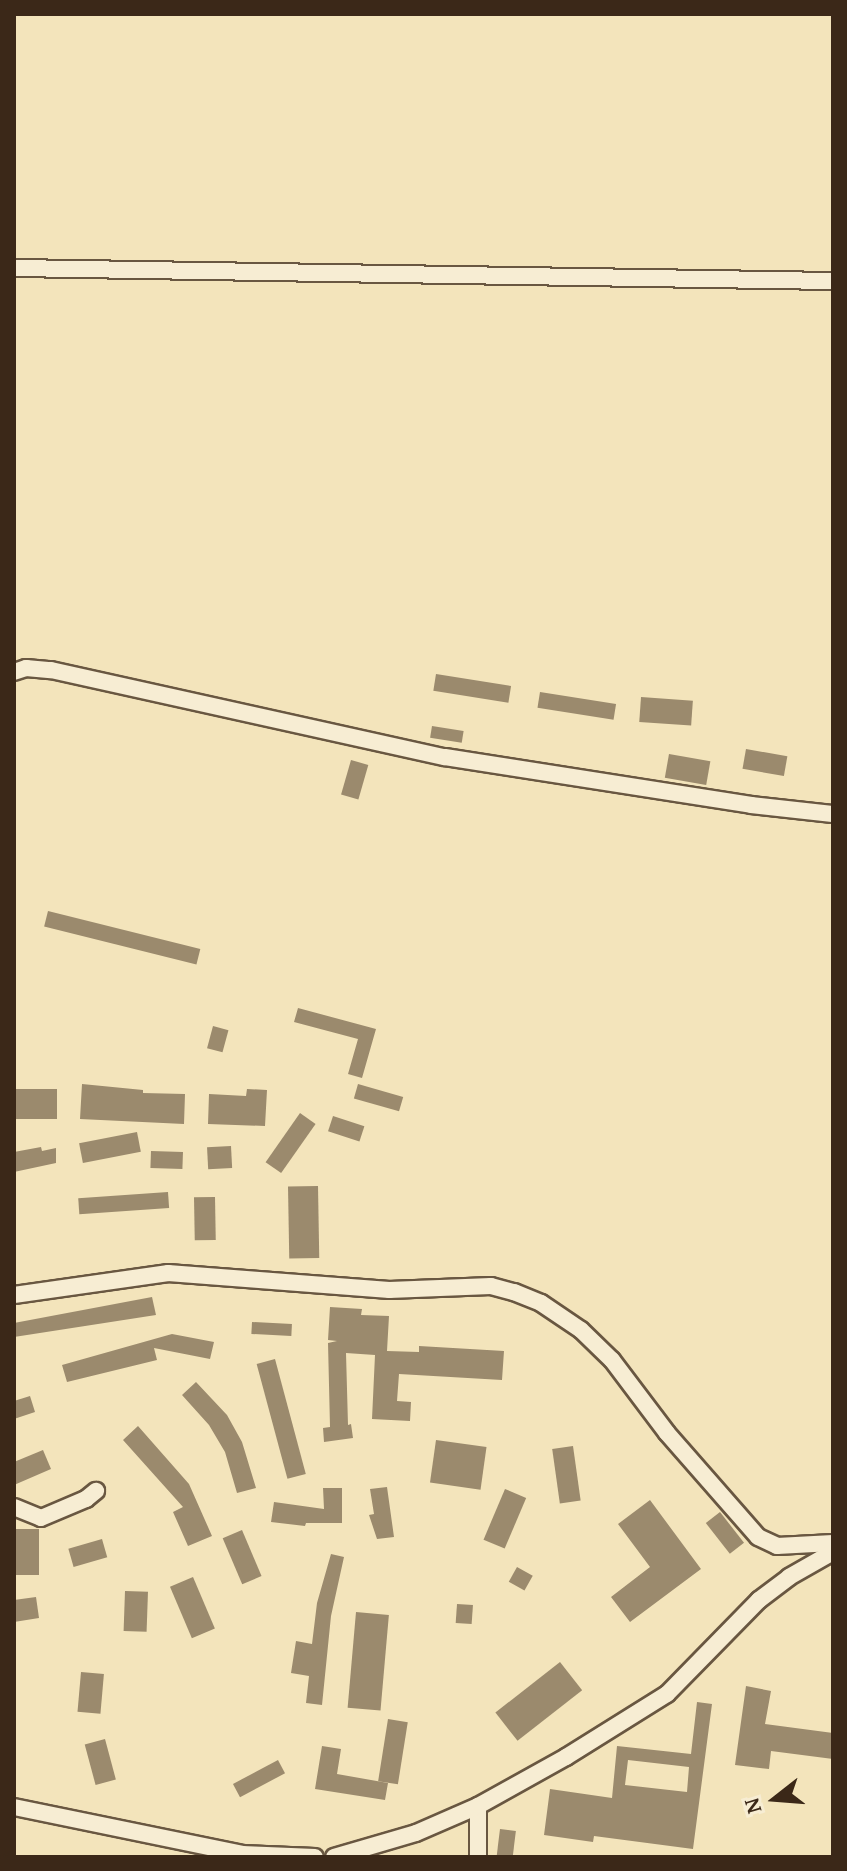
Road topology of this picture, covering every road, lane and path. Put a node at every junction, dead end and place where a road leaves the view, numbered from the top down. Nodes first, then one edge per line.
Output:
1 (14, 268) edge
2 (833, 281) edge
3 (16, 670) edge
4 (833, 814) edge
5 (14, 1295) edge
6 (96, 1491) dead end
7 (14, 1507) edge
8 (833, 1543) edge
9 (833, 1552) edge
10 (478, 1806) junction
11 (14, 1807) edge
12 (315, 1857) edge
13 (334, 1857) edge
14 (478, 1857) edge

1 - 2 street
3 - 4 street
5 - 8 street
6 - 7 street
9 - 10 street
10 - 13 street
10 - 14 street
11 - 12 street

